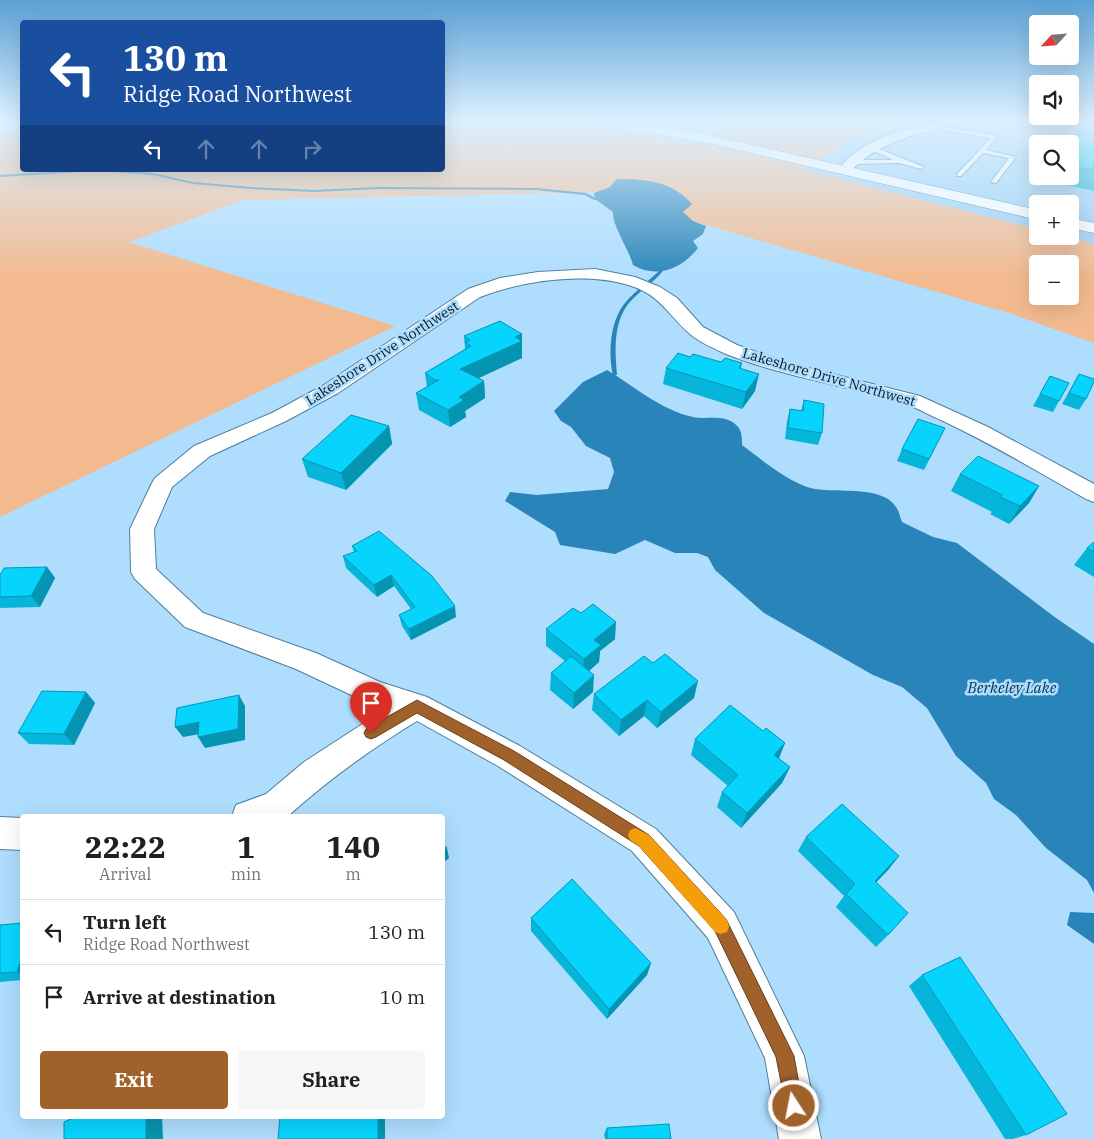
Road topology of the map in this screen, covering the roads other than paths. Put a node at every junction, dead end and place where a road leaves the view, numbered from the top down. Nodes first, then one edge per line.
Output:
1 (875, 173) edge
2 (882, 173) edge
3 (1001, 173) edge
4 (994, 182) dead end
5 (1029, 203) edge
6 (1029, 213) edge
7 (1079, 215) edge
8 (1094, 219) edge
9 (1079, 224) edge
10 (1094, 228) edge
11 (1094, 494) edge
12 (417, 706) junction
13 (254, 814) edge
14 (0, 833) edge
15 (20, 834) edge
16 (800, 1139) edge

1 - 6 highway
2 - 5 highway
3 - 4 lane
7 - 8 highway
9 - 10 highway
11 - 12 street, Lakeshore Drive Northwest
12 - 13 street
12 - 16 street, Lakeshore Drive Northwest
14 - 15 street

